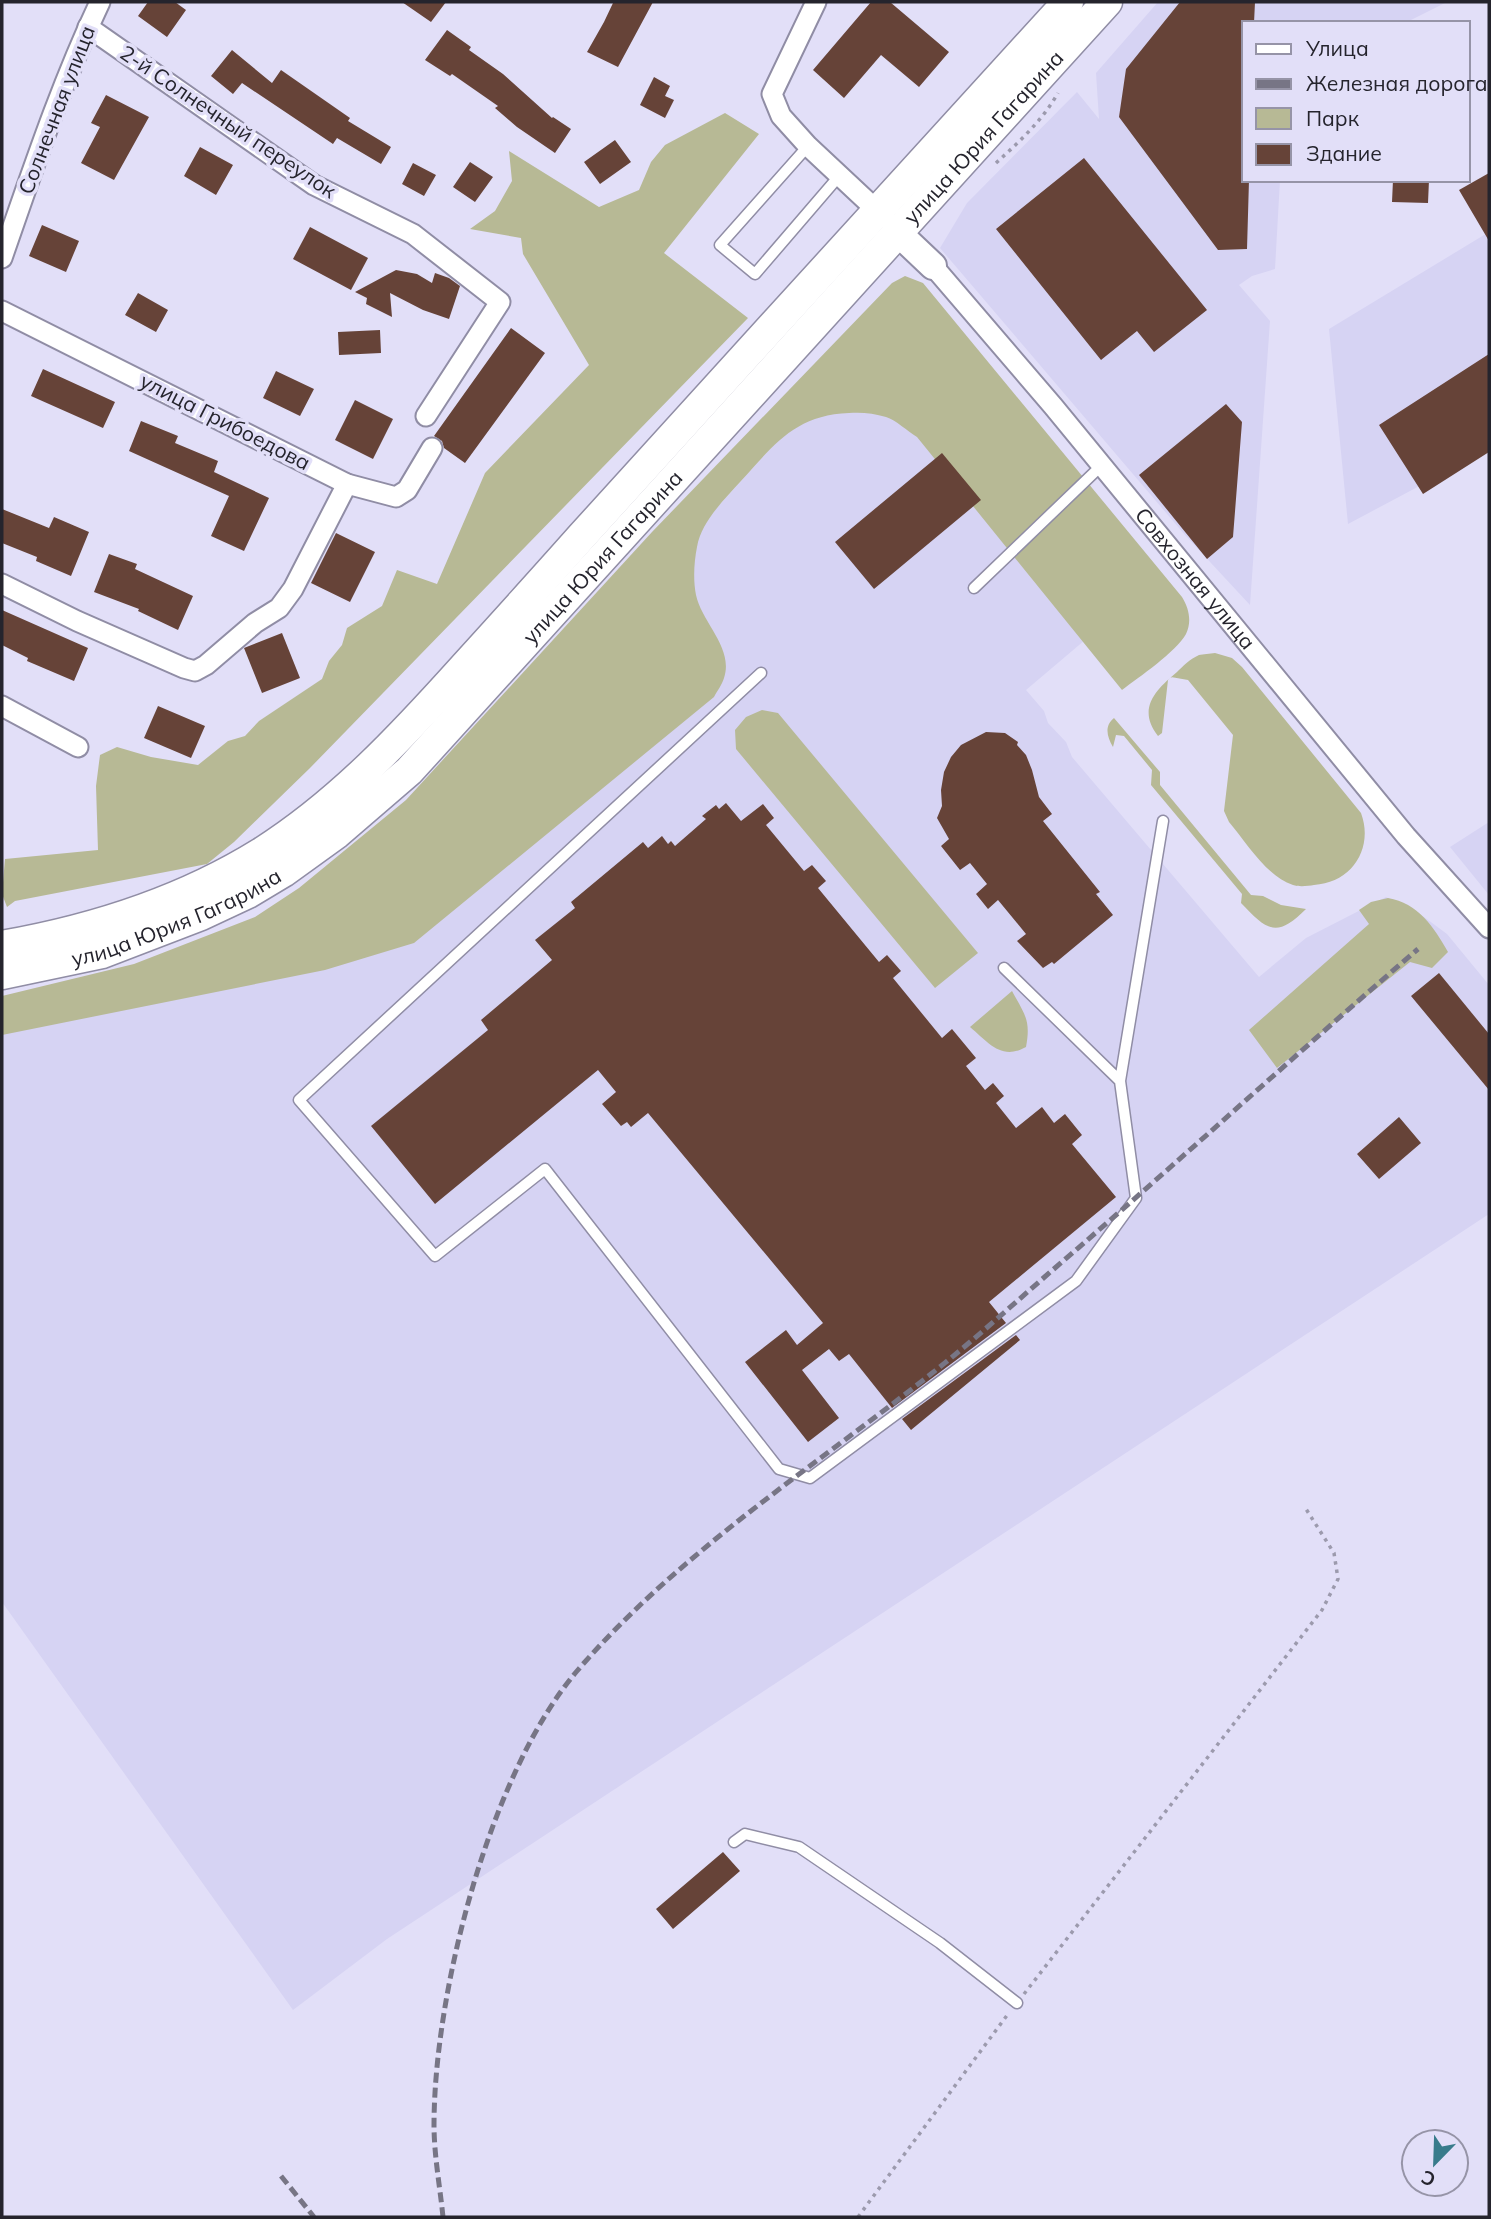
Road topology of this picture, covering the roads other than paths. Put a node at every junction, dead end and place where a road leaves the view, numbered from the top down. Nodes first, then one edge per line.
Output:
1 (100, 2) edge
2 (816, 2) edge
3 (1068, 2) edge
4 (1107, 2) edge
5 (88, 27) junction
6 (808, 146) junction
7 (840, 175) junction
8 (877, 208) junction
9 (896, 231) junction
10 (2, 258) edge
11 (933, 267) joint
12 (2, 312) edge
13 (426, 416) dead end
14 (432, 448) dead end
15 (1102, 465) junction
16 (347, 484) junction
17 (2, 584) edge
18 (974, 588) dead end
19 (761, 673) dead end
20 (2, 706) edge
21 (78, 747) dead end
22 (1163, 821) dead end
23 (1489, 928) edge
24 (2, 946) edge
25 (1004, 968) dead end
26 (2, 974) edge
27 (1121, 1082) junction
28 (734, 1842) dead end
29 (1017, 2003) road end

1 - 5 street, Солнечная улица
2 - 6 street
3 - 8 main road, улица Юрия Гагарина
4 - 9 main road, улица Юрия Гагарина
5 - 10 street, Солнечная улица
5 - 13 street, 2-й Солнечный переулок
6 - 7 street
6 - 7 lane
7 - 8 street
8 - 9 street
8 - 24 main road, улица Юрия Гагарина
9 - 11 street, Совхозная улица
9 - 26 main road, улица Юрия Гагарина
11 - 15 street, Совхозная улица
12 - 16 street, улица Грибоедова
14 - 16 street, улица Грибоедова
15 - 18 lane
15 - 23 street, Совхозная улица
16 - 17 street
19 - 27 lane
20 - 21 street
22 - 27 lane
25 - 27 lane
28 - 29 lane

